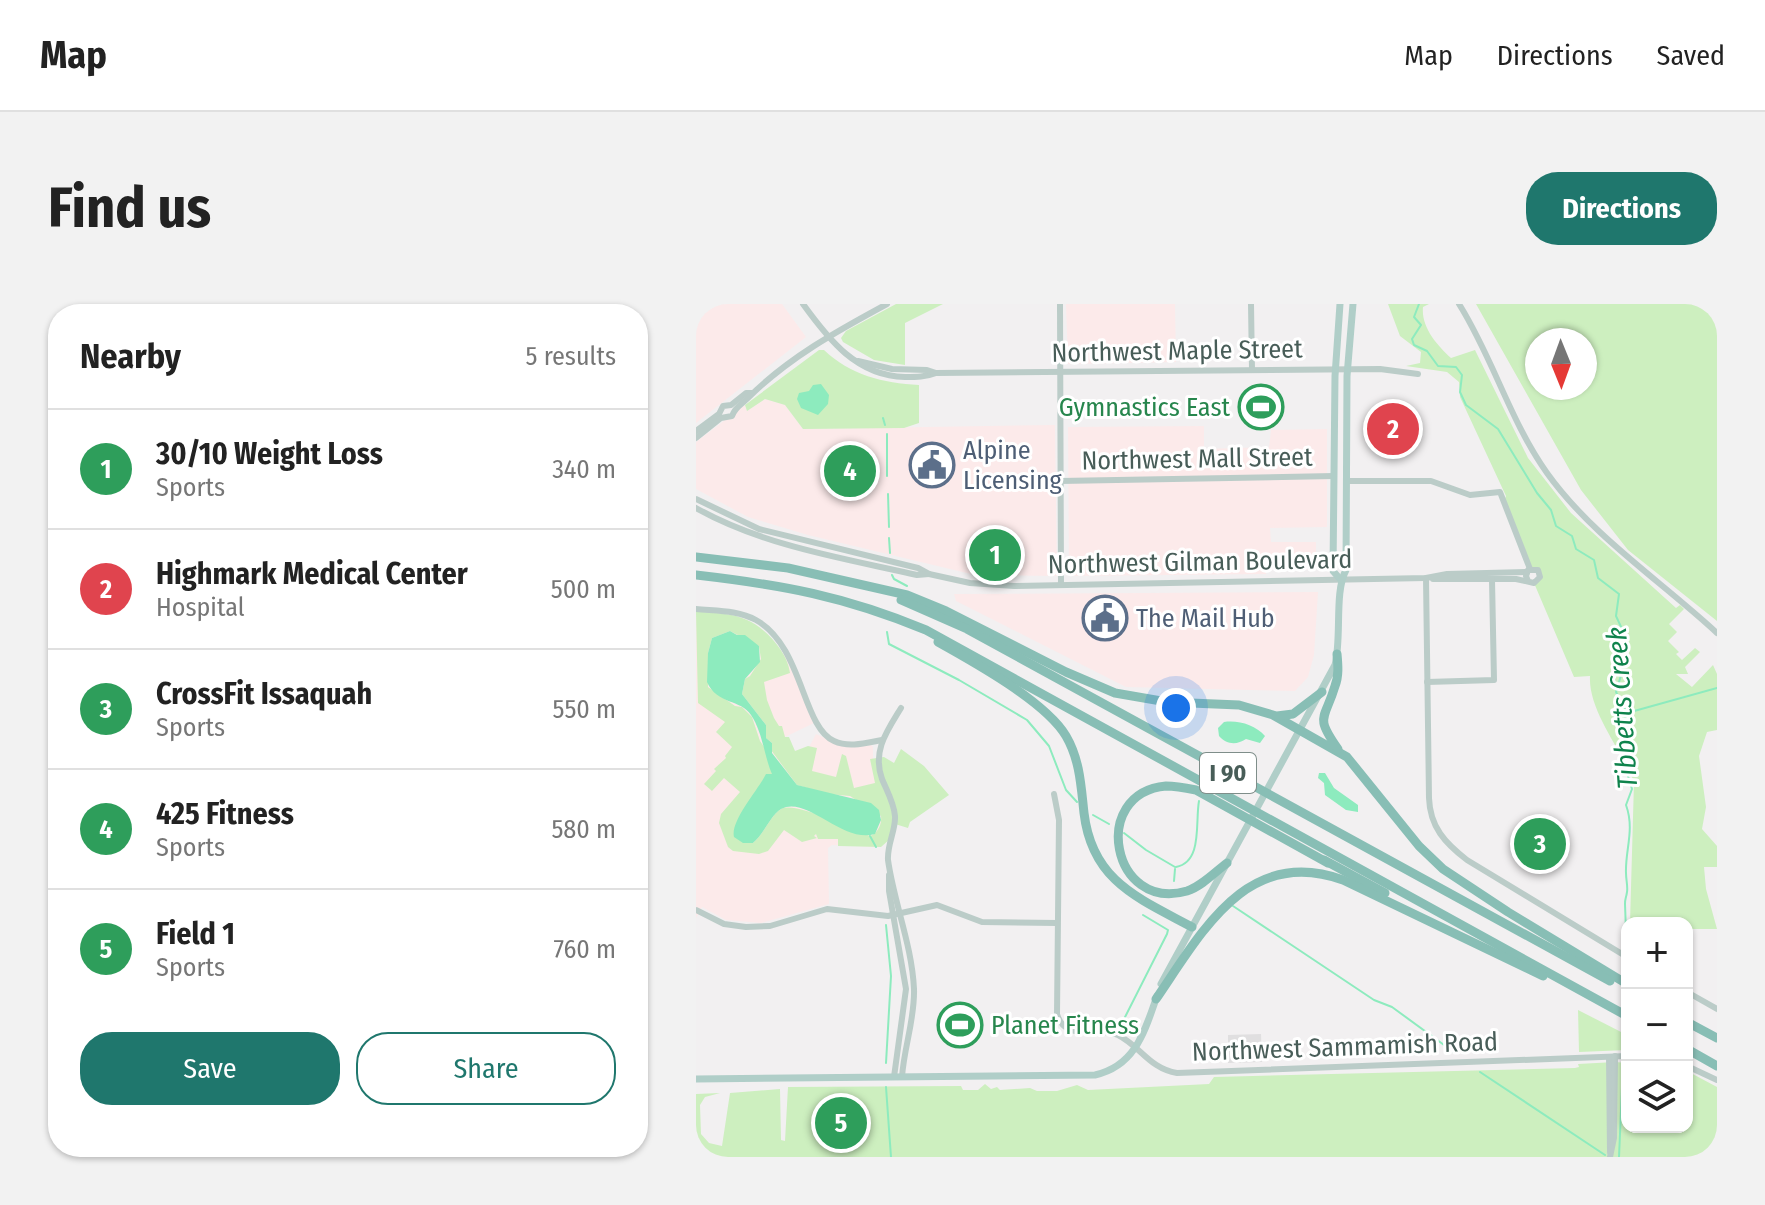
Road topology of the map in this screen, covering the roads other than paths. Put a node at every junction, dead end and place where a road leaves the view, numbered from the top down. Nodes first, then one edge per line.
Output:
1 (803, 304) edge
2 (887, 304) edge
3 (1060, 304) edge
4 (1251, 304) edge
5 (1340, 304) edge
6 (1353, 304) edge
7 (1459, 304) edge
8 (827, 336) junction
9 (1335, 369) junction
10 (1347, 369) junction
11 (1252, 370) junction
12 (1060, 373) junction
13 (1418, 374) dead end
14 (732, 407) junction
15 (723, 414) junction
16 (696, 431) edge
17 (696, 438) edge
18 (1334, 476) junction
19 (1060, 481) junction
20 (1346, 481) junction
21 (696, 499) edge
22 (696, 508) edge
23 (696, 557) edge
24 (1528, 570) junction
25 (929, 574) junction
26 (696, 575) edge
27 (826, 576) junction
28 (1426, 578) junction
29 (1341, 580) junction
30 (1492, 580) junction
31 (1528, 581) junction
32 (1061, 585) junction
33 (696, 609) edge
34 (894, 617) junction
35 (1717, 633) edge
36 (1337, 654) junction
37 (1427, 682) junction
38 (1322, 692) junction
39 (901, 708) dead end
40 (1273, 715) junction
41 (1301, 730) junction
42 (882, 740) junction
43 (1340, 752) junction
44 (1054, 794) dead end
45 (1227, 863) junction
46 (696, 910) edge
47 (897, 915) junction
48 (1057, 923) junction
49 (1192, 927) junction
50 (1488, 949) junction
51 (1621, 953) edge
52 (1621, 983) edge
53 (1621, 983) edge
54 (1693, 995) edge
55 (1156, 999) junction
56 (1717, 1009) edge
57 (1621, 1013) edge
58 (1621, 1014) edge
59 (1693, 1025) edge
60 (1717, 1038) edge
61 (1135, 1049) junction
62 (1693, 1052) edge
63 (1618, 1056) edge
64 (1717, 1066) edge
65 (1693, 1069) edge
66 (898, 1077) junction
67 (696, 1079) edge
68 (1717, 1080) edge
69 (1610, 1154) edge

1 - 8 street, Northwest Maple Street
2 - 8 street
3 - 12 street
4 - 11 street
5 - 9 main road
6 - 10 main road
7 - 35 street
8 - 12 street, Northwest Maple Street
8 - 14 street
9 - 10 street, Northwest Maple Street
9 - 11 street, Northwest Maple Street
9 - 18 main road
10 - 13 street, Northwest Maple Street
10 - 20 main road
11 - 12 street, Northwest Maple Street
12 - 19 street
14 - 15 street
14 - 15 street
15 - 16 street
15 - 17 street
18 - 19 street, Northwest Mall Street
18 - 29 main road
19 - 32 street
20 - 24 street, Northwest Mall Street
20 - 29 main road
21 - 25 street, Northwest Gilman Boulevard
22 - 25 street, Northwest Gilman Boulevard
23 - 27 highway, I 90
24 - 28 street, Northwest Gilman Boulevard
24 - 31 street
24 - 31 street
25 - 32 street, Northwest Gilman Boulevard
26 - 34 highway, I 90
27 - 40 highway
27 - 52 highway, I 90
28 - 29 street, Northwest Gilman Boulevard
28 - 30 street, Northwest Gilman Boulevard
28 - 37 street
29 - 32 street, Northwest Gilman Boulevard
29 - 36 main road
30 - 31 street, Northwest Gilman Boulevard
30 - 37 street
33 - 42 street
34 - 49 highway
34 - 57 highway, I 90
36 - 38 main road
36 - 43 highway
37 - 51 street
38 - 40 highway
38 - 41 main road
39 - 42 street
40 - 41 highway
41 - 43 highway
41 - 45 main road
42 - 47 street
43 - 53 highway
44 - 48 street
45 - 49 main road
45 - 50 highway
46 - 47 street
47 - 48 street
47 - 66 street
48 - 61 street, Northwest Sammamish Road
49 - 55 main road
50 - 55 highway
50 - 58 highway
54 - 56 street
55 - 61 main road
59 - 60 highway
61 - 63 street, Northwest Sammamish Road
61 - 66 main road
62 - 64 highway
63 - 69 street
65 - 68 street
66 - 67 main road

